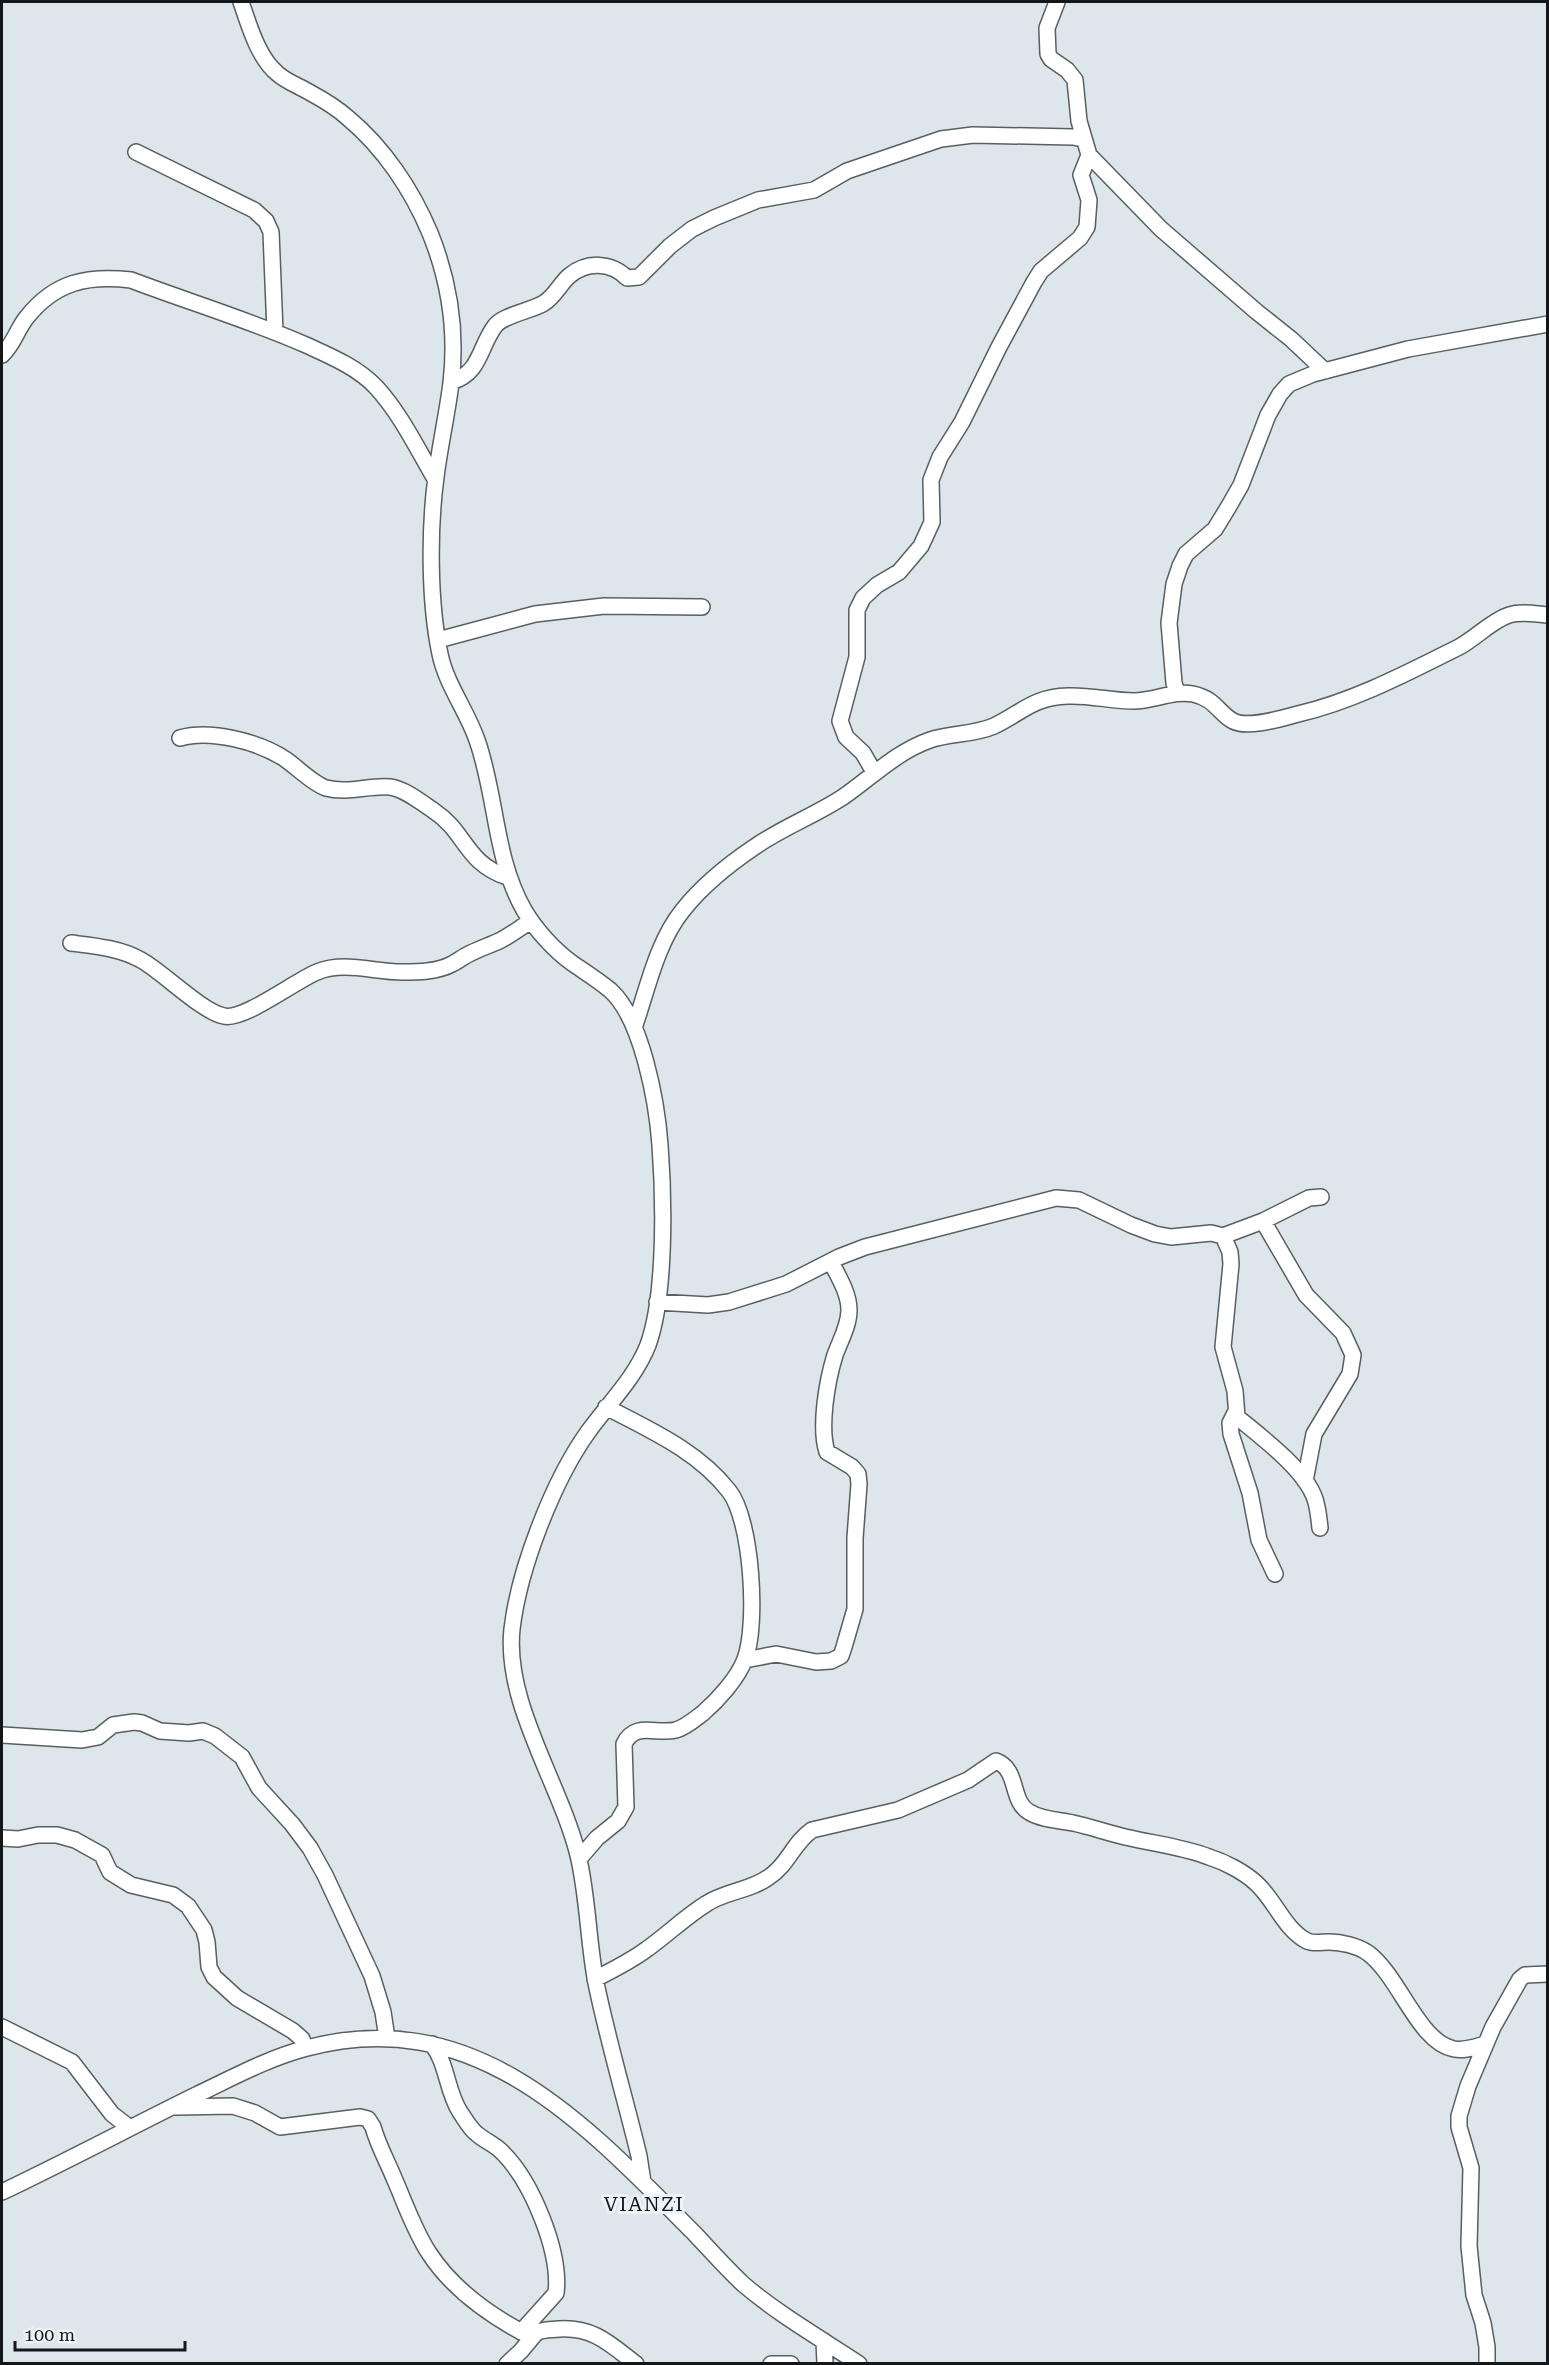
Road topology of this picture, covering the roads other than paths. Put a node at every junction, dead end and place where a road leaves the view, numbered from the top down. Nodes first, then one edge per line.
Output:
1 (241, 2) edge
2 (1057, 2) edge
3 (1083, 139) junction
4 (136, 152) dead end
5 (1089, 155) junction
6 (1548, 324) edge
7 (275, 332) junction
8 (2, 355) edge
9 (1325, 371) junction
10 (451, 382) junction
11 (435, 479) junction
12 (702, 607) dead end
13 (1548, 615) edge
14 (438, 640) junction
15 (1177, 693) junction
16 (180, 738) dead end
17 (874, 772) junction
18 (507, 877) junction
19 (531, 921) junction
20 (71, 943) dead end
21 (635, 1025) junction
22 (1321, 1197) dead end
23 (1263, 1221) junction
24 (1223, 1236) junction
25 (831, 1262) junction
26 (657, 1302) junction
27 (606, 1407) junction
28 (1235, 1413) junction
29 (1305, 1481) junction
30 (1320, 1528) dead end
31 (1275, 1574) dead end
32 (745, 1660) junction
33 (2, 1735) edge
34 (2, 1838) edge
35 (579, 1859) junction
36 (1548, 1974) edge
37 (595, 1979) junction
38 (2, 2027) edge
39 (387, 2038) junction
40 (432, 2044) junction
41 (1485, 2044) junction
42 (305, 2048) junction
43 (171, 2107) junction
44 (130, 2128) junction
45 (643, 2182) junction
46 (2, 2192) edge
47 (526, 2335) junction
48 (824, 2342) junction
49 (507, 2364) edge
50 (636, 2364) edge
51 (771, 2364) edge
52 (791, 2364) edge
53 (825, 2364) edge
54 (859, 2364) edge
55 (1487, 2364) edge

1 - 10 street
2 - 3 street
3 - 5 street
3 - 10 street
4 - 7 street
5 - 9 street
5 - 17 street
6 - 9 street
7 - 8 street
7 - 11 street
9 - 15 street
10 - 11 street
11 - 14 street
12 - 14 street
13 - 15 street
14 - 18 street
15 - 17 street
16 - 18 street
17 - 21 street
18 - 19 street
19 - 20 street
19 - 21 street
21 - 26 street
22 - 23 street
23 - 24 street
23 - 29 street
24 - 25 street
24 - 28 street
25 - 26 street
25 - 32 street
26 - 27 street
27 - 32 street
27 - 35 street
28 - 29 street
28 - 31 street
29 - 30 street
32 - 35 street
33 - 39 street
34 - 42 street
35 - 37 street
36 - 41 street
37 - 41 street
37 - 45 street
38 - 44 street
39 - 40 street
39 - 42 street
40 - 45 street
40 - 47 street
41 - 55 street
42 - 43 street
43 - 44 street
43 - 47 street
44 - 46 street
45 - 48 street
47 - 49 street
47 - 50 street
48 - 53 street
48 - 54 street
51 - 52 street

